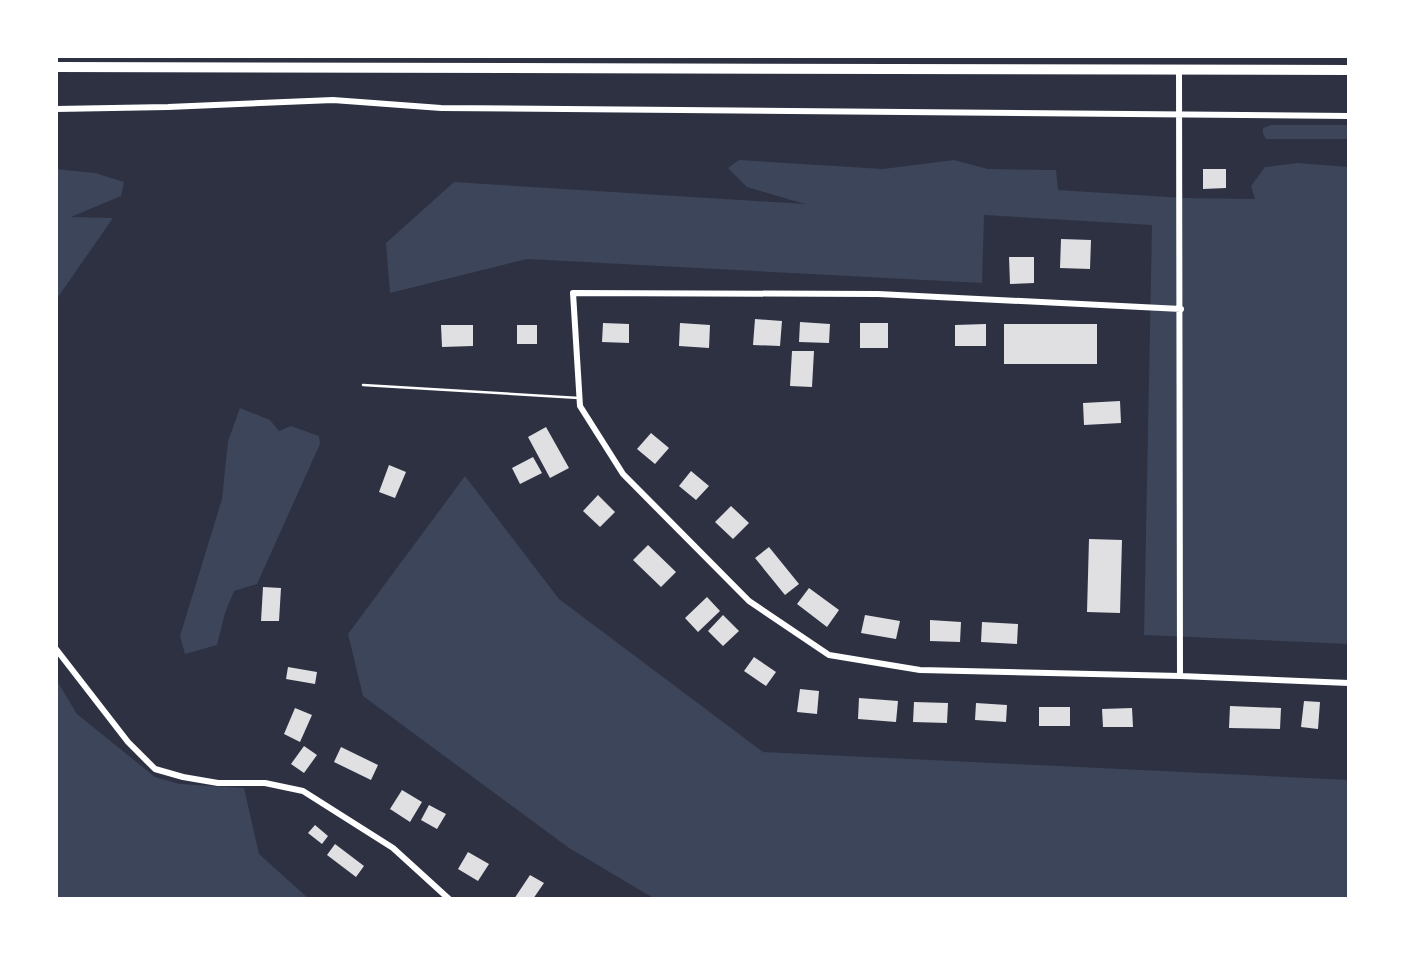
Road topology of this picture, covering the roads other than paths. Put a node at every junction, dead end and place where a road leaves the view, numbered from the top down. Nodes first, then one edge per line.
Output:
1 (56, 67) edge
2 (1179, 68) junction
3 (1349, 71) edge
4 (56, 109) edge
5 (1181, 115) junction
6 (1349, 116) edge
7 (1181, 309) junction
8 (363, 385) dead end
9 (579, 398) junction
10 (56, 649) edge
11 (1180, 676) junction
12 (1349, 683) edge
13 (449, 899) edge

1 - 2 highway
2 - 3 highway
2 - 5 street
4 - 5 street
5 - 6 street
5 - 7 street
7 - 9 street
7 - 11 street
8 - 9 lane
9 - 11 street
10 - 13 street
11 - 12 street

